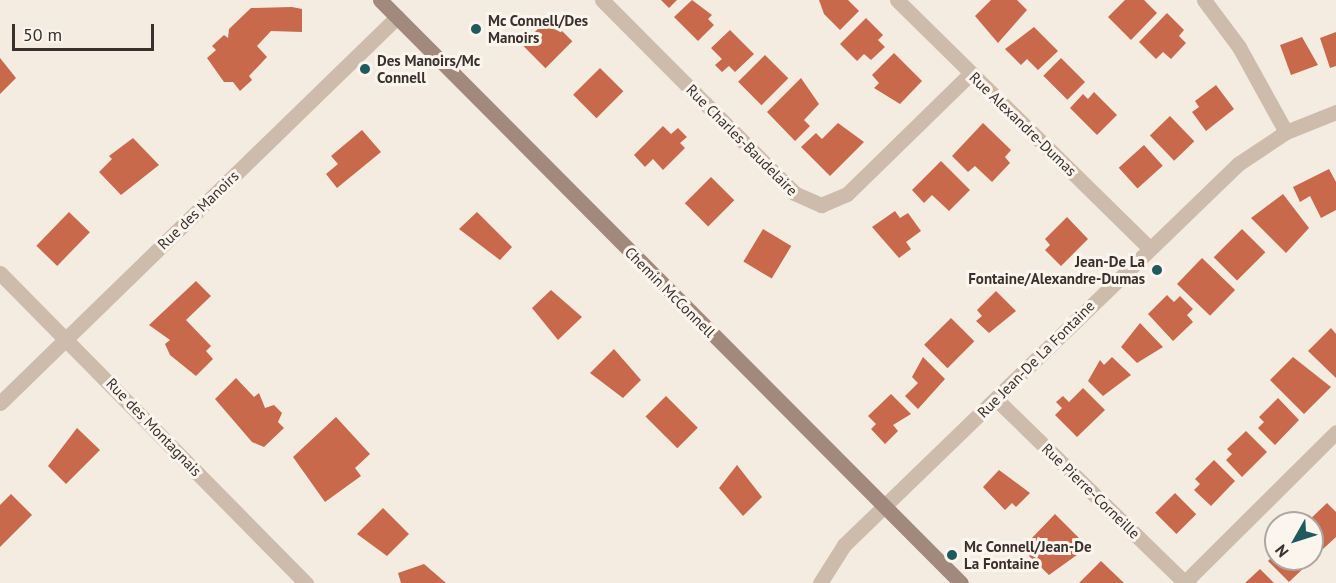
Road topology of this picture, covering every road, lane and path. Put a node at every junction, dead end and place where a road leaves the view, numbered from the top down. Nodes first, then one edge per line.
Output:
1 (380, 0) edge
2 (602, 0) edge
3 (897, 0) edge
4 (1204, 0) edge
5 (397, 17) junction
6 (971, 74) junction
7 (1336, 112) edge
8 (1286, 132) junction
9 (1149, 248) junction
10 (0, 273) edge
11 (66, 338) junction
12 (996, 399) junction
13 (0, 403) edge
14 (1336, 432) edge
15 (886, 508) junction
16 (306, 583) edge
17 (820, 583) edge
18 (961, 583) edge
19 (1185, 583) edge

1 - 5 street, Chemin McConnell
2 - 6 street, Rue Charles-Baudelaire
3 - 6 street, Rue Alexandre-Dumas
4 - 8 street
5 - 11 street, Rue des Manoirs
5 - 15 street, Chemin McConnell
6 - 9 street, Rue Alexandre-Dumas
7 - 8 street, Rue Jean-De La Fontaine
8 - 9 street, Rue Jean-De La Fontaine
9 - 12 street, Rue Jean-De La Fontaine
10 - 11 street, Rue des Montagnais
11 - 13 street, Rue des Manoirs
11 - 16 street, Rue des Montagnais
12 - 15 street, Rue Jean-De La Fontaine
12 - 19 street, Rue Pierre-Corneille
14 - 19 street
15 - 17 street, Rue Jean-De La Fontaine
15 - 18 street, Chemin McConnell

